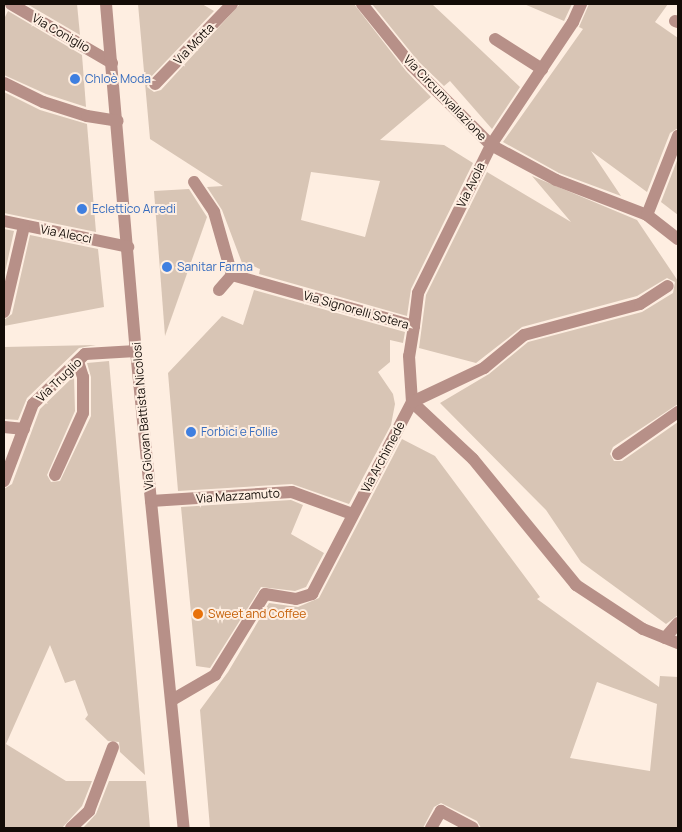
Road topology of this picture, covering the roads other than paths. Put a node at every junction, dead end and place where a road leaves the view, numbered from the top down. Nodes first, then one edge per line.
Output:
1 (11, 4) edge
2 (106, 4) edge
3 (232, 4) edge
4 (362, 4) edge
5 (581, 4) edge
6 (495, 39) dead end
7 (112, 63) junction
8 (542, 69) junction
9 (4, 83) edge
10 (155, 84) dead end
11 (118, 121) junction
12 (678, 136) edge
13 (491, 145) junction
14 (194, 182) dead end
15 (647, 215) junction
16 (4, 221) edge
17 (24, 226) junction
18 (678, 239) edge
19 (128, 247) junction
20 (232, 275) junction
21 (668, 286) dead end
22 (219, 290) dead end
23 (4, 312) edge
24 (414, 326) junction
25 (136, 351) junction
26 (78, 362) junction
27 (412, 402) junction
28 (678, 412) edge
29 (4, 427) edge
30 (24, 428) junction
31 (618, 454) dead end
32 (55, 475) dead end
33 (4, 481) edge
34 (151, 502) junction
35 (352, 514) junction
36 (678, 623) edge
37 (665, 638) junction
38 (678, 643) edge
39 (172, 700) junction
40 (113, 747) dead end
41 (71, 828) edge
42 (184, 828) edge
43 (431, 828) edge
44 (473, 828) edge

1 - 7 street, Via Coniglio
2 - 7 street, Via Giovan Battista Nicolosi
3 - 10 street, Via Motta
4 - 13 street, Via Circumvallazione
5 - 8 street, Via Avola
6 - 8 street
7 - 11 street, Via Giovan Battista Nicolosi
8 - 13 street, Via Avola
9 - 11 street
11 - 19 street, Via Giovan Battista Nicolosi
12 - 15 street
13 - 15 street, Via Circumvallazione
13 - 24 street, Via Avola
14 - 20 street
15 - 18 street, Via Circumvallazione
16 - 17 street, Via Alecci
17 - 19 street, Via Alecci
17 - 23 street
19 - 25 street, Via Giovan Battista Nicolosi
20 - 22 street
20 - 24 street, Via Signorelli Sotera
21 - 27 street
24 - 27 street, Via Signorelli Sotera
25 - 26 street, Via Truglio
25 - 34 street, Via Giovan Battista Nicolosi
26 - 30 street, Via Truglio
26 - 32 street
27 - 35 street, Via Archimede
27 - 37 street
28 - 31 street
29 - 30 street
30 - 33 street, Via Truglio
34 - 35 street, Via Mazzamuto
34 - 39 street, Via Giovan Battista Nicolosi
35 - 39 street, Via Archimede
36 - 37 street
37 - 38 street
39 - 42 street, Via Giovan Battista Nicolosi
40 - 41 street
43 - 44 street

